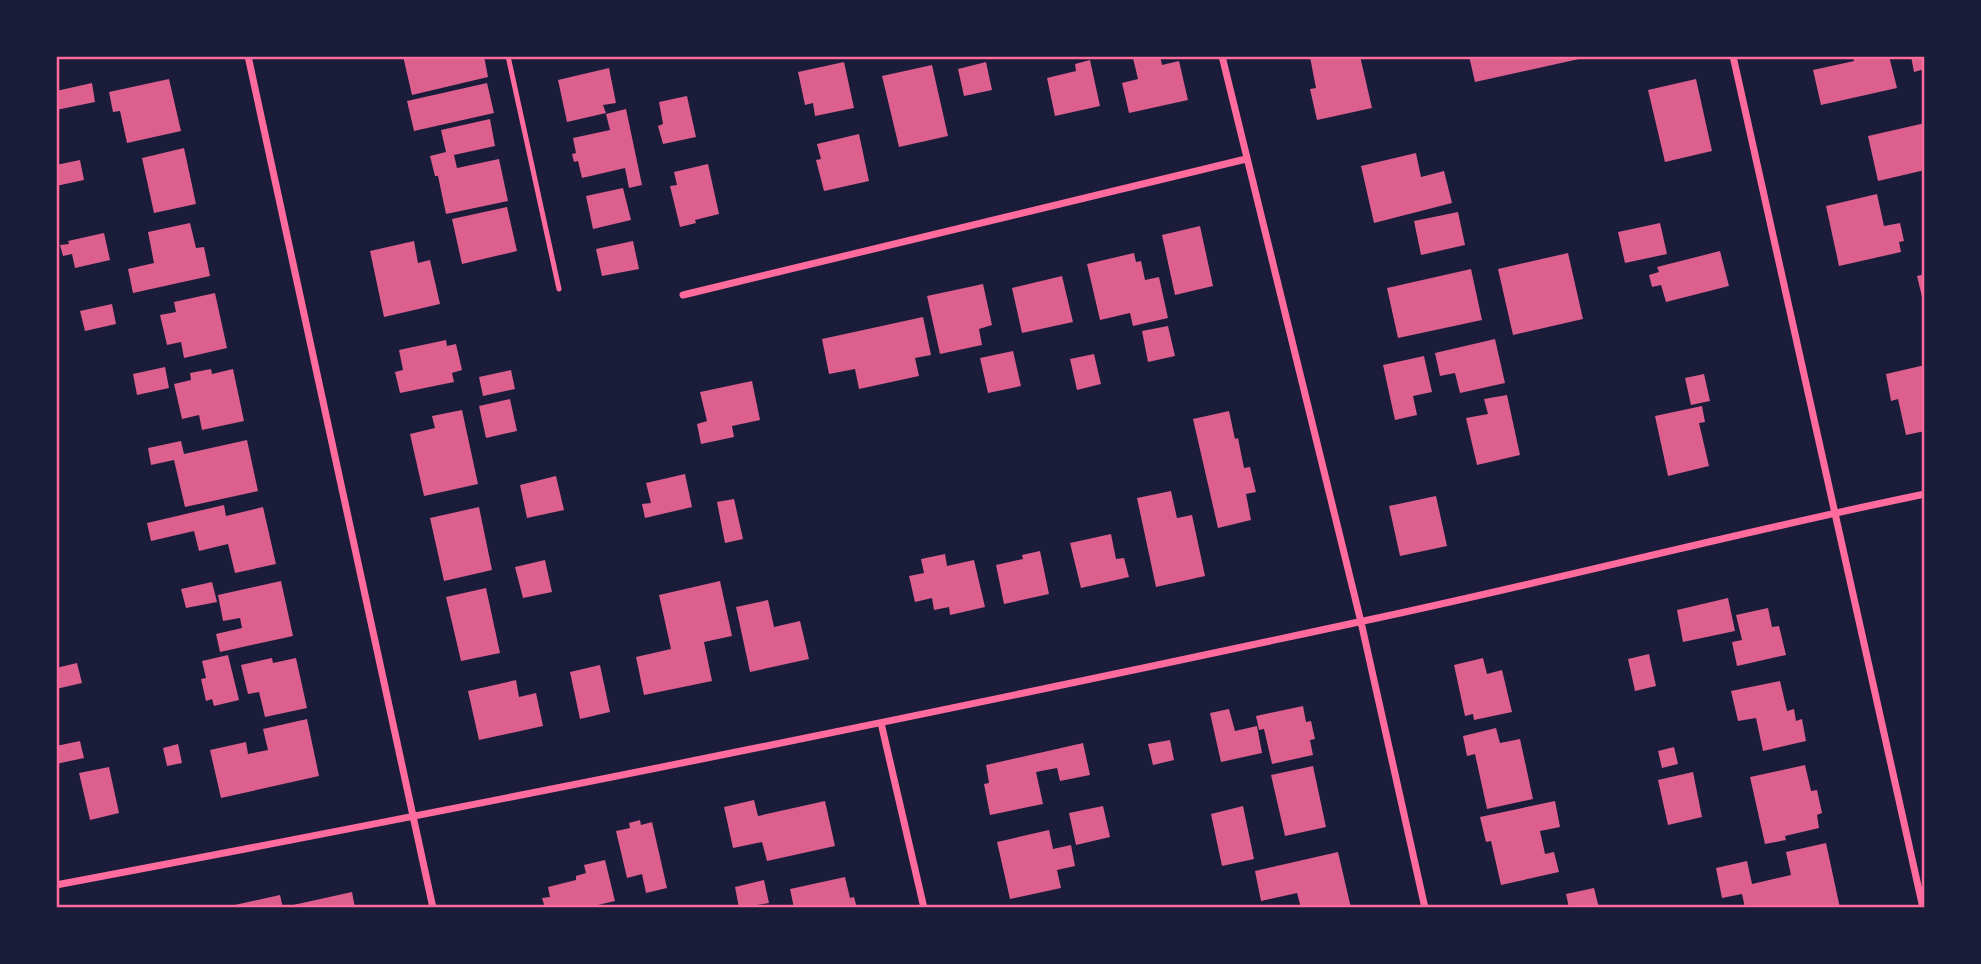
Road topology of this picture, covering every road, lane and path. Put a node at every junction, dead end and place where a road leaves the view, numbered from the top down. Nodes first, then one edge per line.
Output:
1 (248, 56) edge
2 (508, 56) edge
3 (1222, 56) edge
4 (1733, 56) edge
5 (1246, 159) junction
6 (559, 289) dead end
7 (683, 295) dead end
8 (1925, 494) edge
9 (1835, 512) junction
10 (1360, 622) junction
11 (881, 723) junction
12 (413, 818) junction
13 (56, 885) edge
14 (433, 908) edge
15 (923, 908) edge
16 (1425, 908) edge
17 (1923, 908) edge

1 - 12 street
2 - 6 lane
3 - 5 street
4 - 9 street
5 - 7 street
5 - 10 street
8 - 9 street
9 - 10 street
9 - 17 street
10 - 11 street
10 - 16 street
11 - 12 street
11 - 15 street
12 - 13 street
12 - 14 street

